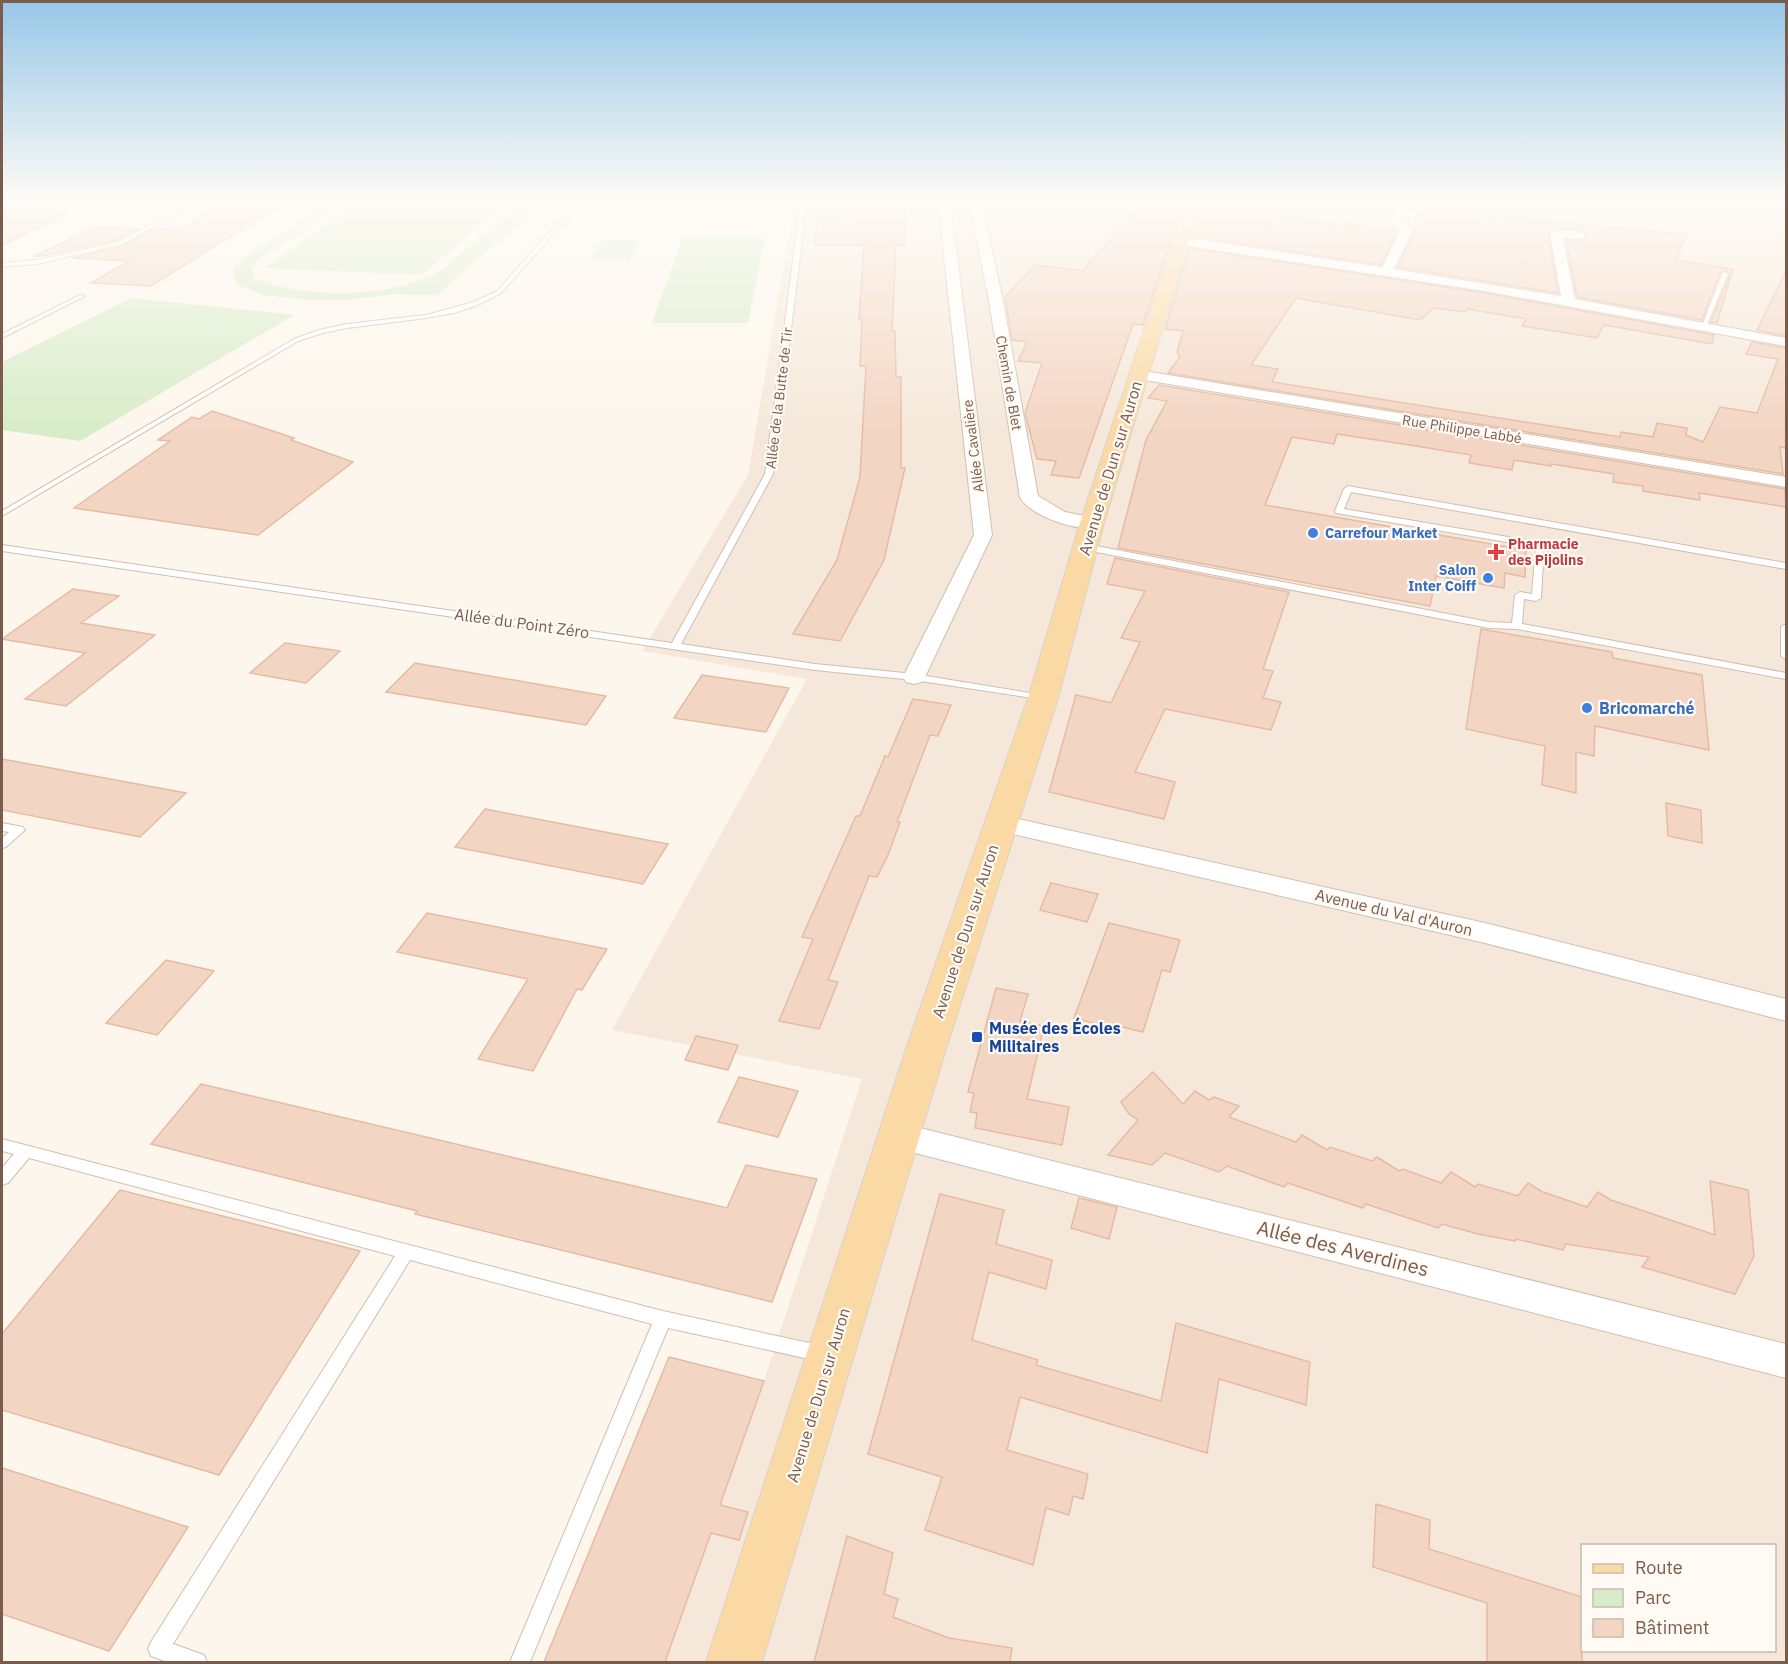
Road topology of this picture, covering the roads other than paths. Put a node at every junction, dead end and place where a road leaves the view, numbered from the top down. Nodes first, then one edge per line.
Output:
1 (512, 278) edge
2 (794, 278) edge
3 (953, 278) edge
4 (991, 278) edge
5 (1169, 278) edge
6 (1427, 278) edge
7 (1564, 278) edge
8 (1723, 278) edge
9 (82, 296) dead end
10 (1569, 301) junction
11 (1704, 325) junction
12 (2, 336) edge
13 (1786, 342) edge
14 (1138, 375) junction
15 (1786, 482) edge
16 (2, 514) edge
17 (1089, 535) junction
18 (2, 548) edge
19 (1786, 566) edge
20 (1517, 626) junction
21 (1786, 627) edge
22 (676, 645) junction
23 (1786, 656) edge
24 (1786, 676) edge
25 (914, 677) junction
26 (1043, 698) junction
27 (1000, 823) junction
28 (2, 827) edge
29 (2, 844) edge
30 (1786, 1010) edge
31 (900, 1136) junction
32 (2, 1145) edge
33 (25, 1152) junction
34 (2, 1178) edge
35 (406, 1252) junction
36 (663, 1318) junction
37 (830, 1356) junction
38 (1786, 1361) edge
39 (197, 1662) edge
40 (520, 1662) edge
41 (734, 1662) edge

1 - 16 lane
2 - 22 lane, Allée de la Butte de Tir
3 - 25 street, Allée Cavalière
4 - 17 street, Chemin de Blet
5 - 14 main road, Avenue de Dun sur Auron
6 - 10 street
7 - 10 street
8 - 11 lane
9 - 12 lane
10 - 11 street
11 - 13 street
14 - 15 street, Rue Philippe Labbé
14 - 17 main road, Avenue de Dun sur Auron
17 - 20 lane
17 - 26 main road, Avenue de Dun sur Auron
18 - 22 lane, Allée du Point Zéro
19 - 20 lane
20 - 24 lane
21 - 23 lane
22 - 25 lane, Allée du Point Zéro
25 - 26 lane, Allée du Point Zéro
26 - 27 main road, Avenue de Dun sur Auron
27 - 30 street, Avenue du Val d'Auron
27 - 31 main road, Avenue de Dun sur Auron
28 - 29 lane
31 - 37 main road, Avenue de Dun sur Auron
31 - 38 street, Allée des Averdines
32 - 33 lane
33 - 34 lane
33 - 35 lane
35 - 36 lane
35 - 39 lane
36 - 37 lane
36 - 40 lane
37 - 41 main road, Avenue de Dun sur Auron

